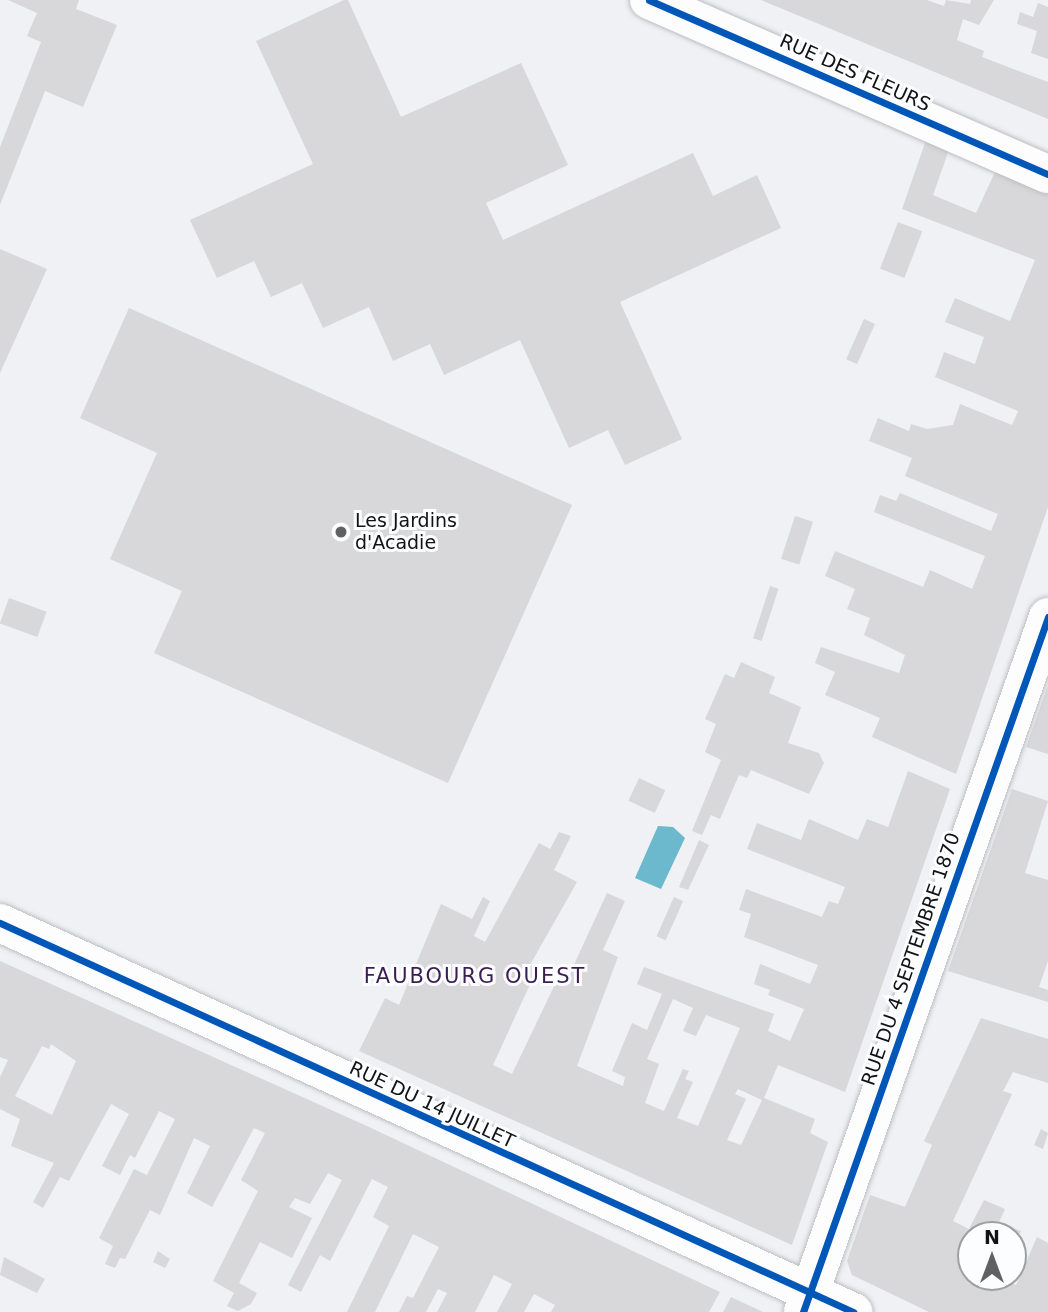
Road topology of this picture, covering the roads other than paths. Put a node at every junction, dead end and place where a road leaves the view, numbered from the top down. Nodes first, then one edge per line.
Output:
1 (649, 0) edge
2 (1048, 174) edge
3 (1048, 617) edge
4 (0, 923) edge
5 (806, 1303) edge
6 (853, 1312) edge

1 - 2 street, RUE DES FLEURS
3 - 5 street, RUE DU 4 SEPTEMBRE 1870
4 - 5 street, RUE DU 14 JUILLET
5 - 6 street, RUE DU 14 JUILLET

